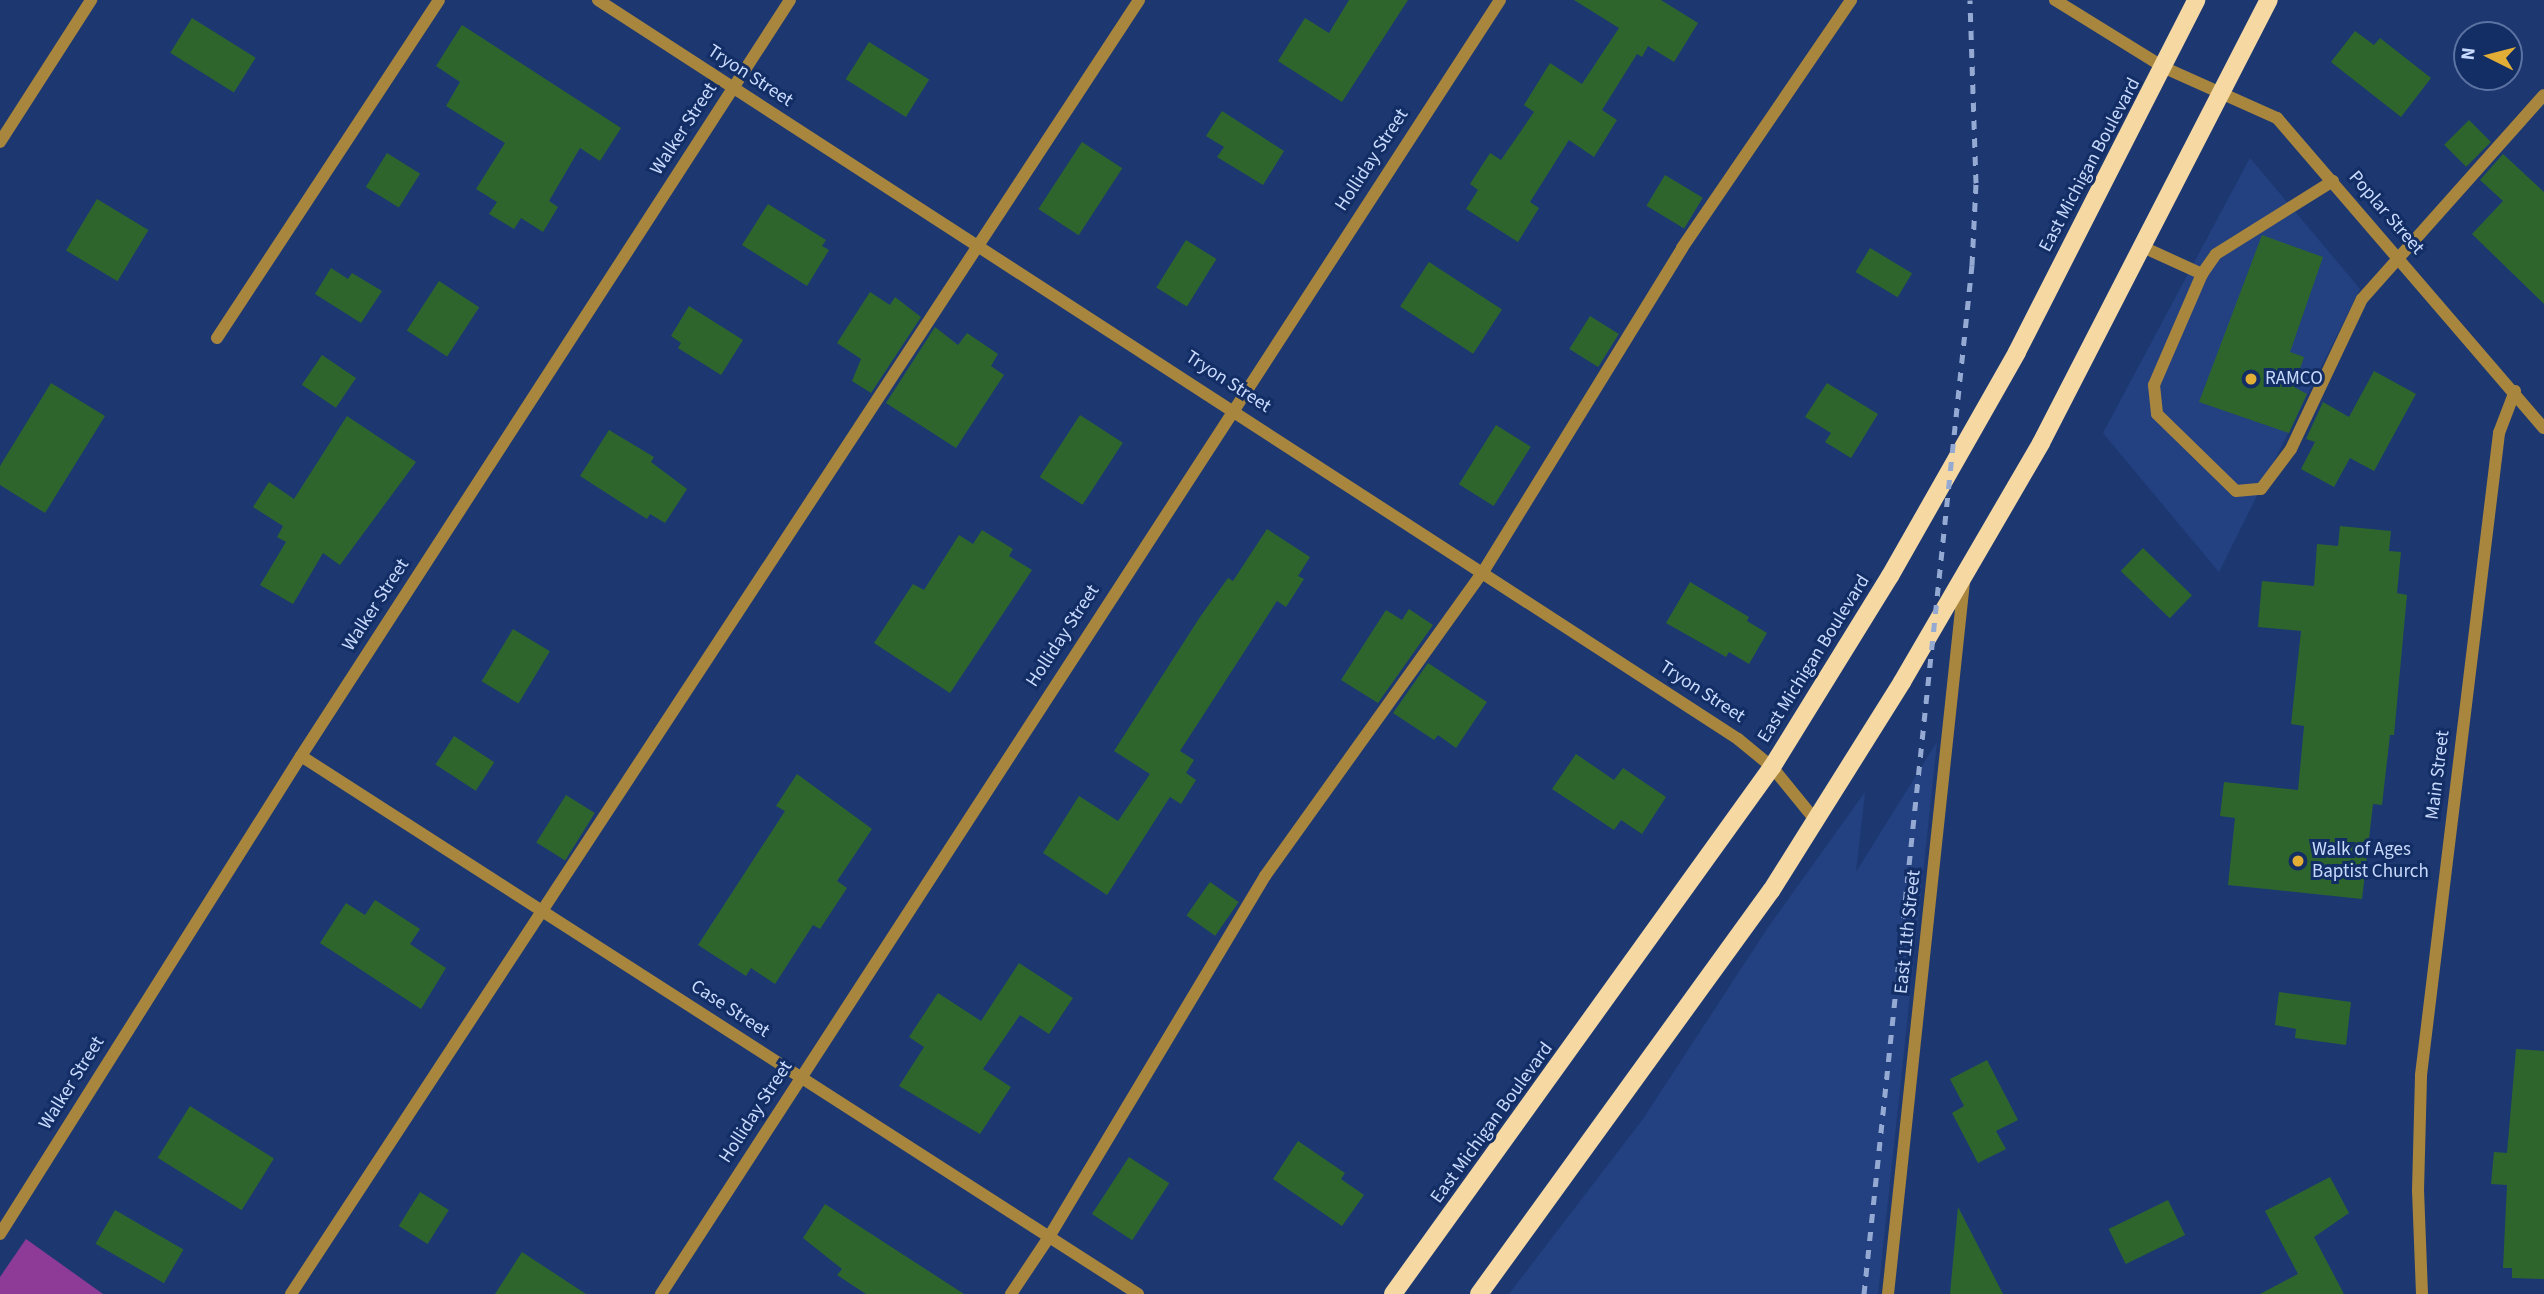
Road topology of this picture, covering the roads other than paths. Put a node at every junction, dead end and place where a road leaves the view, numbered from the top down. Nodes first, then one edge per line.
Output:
1 (91, 0) edge
2 (439, 0) edge
3 (598, 0) edge
4 (790, 0) edge
5 (1139, 0) edge
6 (1500, 0) edge
7 (1851, 0) edge
8 (2055, 0) edge
9 (2196, 0) edge
10 (2269, 0) edge
11 (2165, 68) junction
12 (734, 88) junction
13 (2223, 91) junction
14 (2544, 95) edge
15 (0, 142) edge
16 (2333, 181) junction
17 (978, 245) junction
18 (2144, 248) junction
19 (2398, 256) junction
20 (2202, 274) junction
21 (217, 338) dead end
22 (2515, 391) junction
23 (1233, 408) junction
24 (2544, 428) edge
25 (1483, 572) junction
26 (1964, 574) junction
27 (301, 756) junction
28 (1772, 767) junction
29 (1816, 821) junction
30 (542, 911) junction
31 (801, 1078) junction
32 (0, 1234) edge
33 (1049, 1237) junction
34 (291, 1294) edge
35 (661, 1294) edge
36 (1011, 1294) edge
37 (1138, 1294) edge
38 (1394, 1294) edge
39 (1479, 1294) edge
40 (1888, 1294) edge
41 (2421, 1294) edge

1 - 15 street
2 - 21 street
3 - 12 street, Tryon Street
4 - 12 street, Walker Street
5 - 17 street
6 - 23 street, Holliday Street
7 - 25 street
8 - 11 street, Poplar Street
9 - 11 main road, East Michigan Boulevard
10 - 13 main road
11 - 13 street, Poplar Street
11 - 28 main road, East Michigan Boulevard
12 - 17 street, Tryon Street
12 - 27 street, Walker Street
13 - 16 street, Poplar Street
13 - 18 main road
14 - 19 street
16 - 19 street, Poplar Street
16 - 20 street
17 - 23 street, Tryon Street
17 - 30 street
18 - 20 street
18 - 26 main road
19 - 20 street
19 - 22 street, Poplar Street
22 - 24 street, Poplar Street
22 - 41 street, Main Street
23 - 25 street, Tryon Street
23 - 31 street, Holliday Street
25 - 28 street, Tryon Street
25 - 33 street
26 - 29 main road
26 - 40 street, East 11th Street
27 - 30 street, Case Street
27 - 32 street, Walker Street
28 - 29 street, Tryon Street
28 - 38 main road, East Michigan Boulevard
29 - 39 main road
30 - 31 street, Case Street
30 - 34 street
31 - 33 street, Case Street
31 - 35 street, Holliday Street
33 - 36 street
33 - 37 street, Case Street

